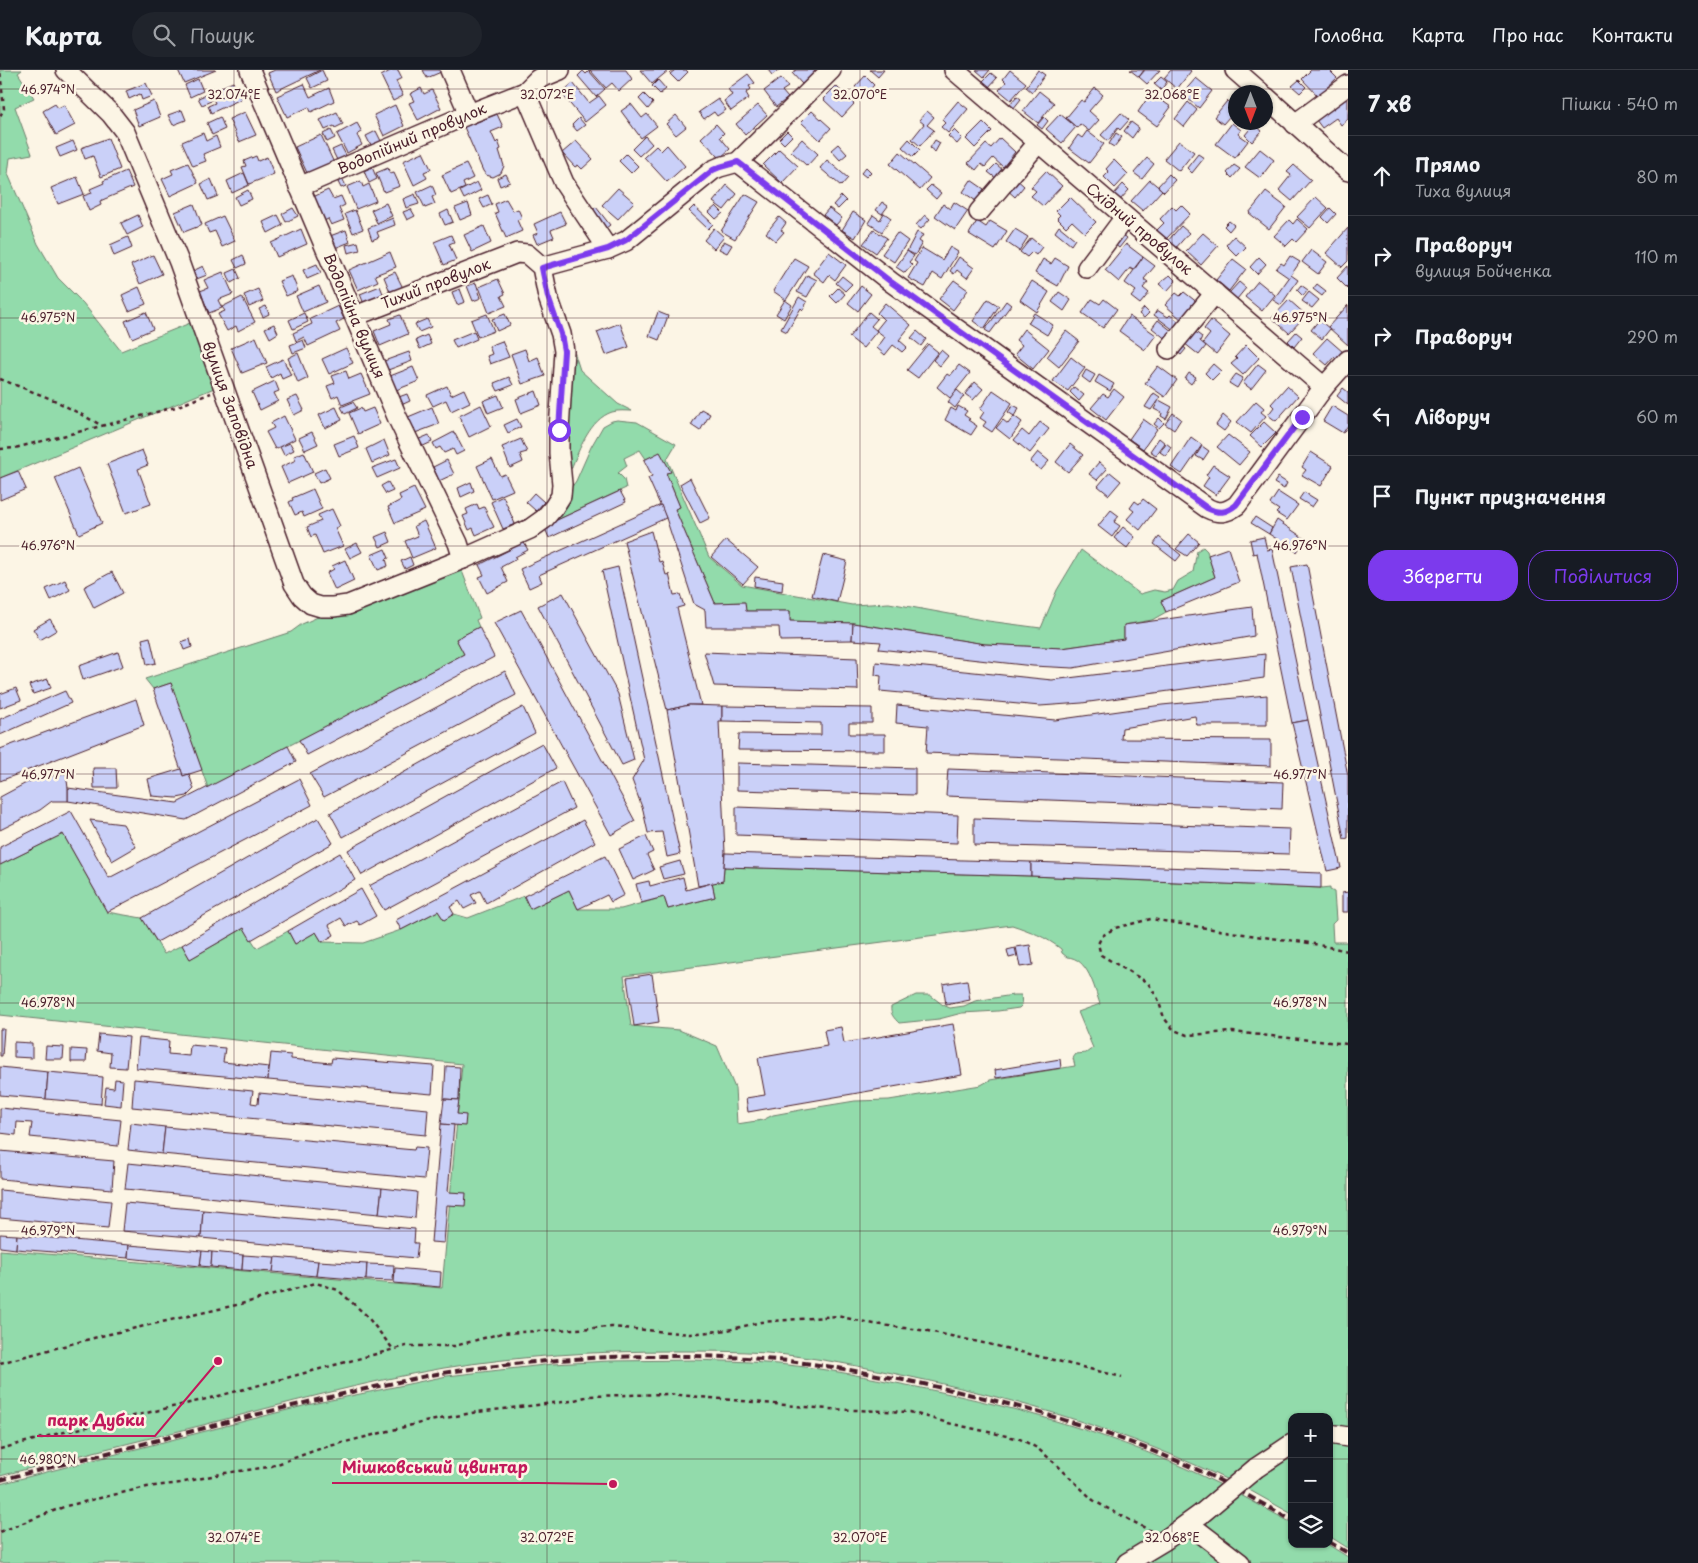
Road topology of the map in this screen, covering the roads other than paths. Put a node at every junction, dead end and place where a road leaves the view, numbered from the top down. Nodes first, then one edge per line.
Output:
1 (66, 70) edge
2 (250, 70) edge
3 (450, 70) edge
4 (831, 70) edge
5 (954, 70) edge
6 (1235, 70) edge
7 (549, 72) edge
8 (1252, 85) edge
9 (1348, 85) edge
10 (525, 92) junction
11 (1273, 104) edge
12 (469, 114) junction
13 (1295, 124) junction
14 (1038, 143) junction
15 (738, 162) junction
16 (1348, 171) edge
17 (299, 187) junction
18 (979, 212) dead end
19 (1125, 217) junction
20 (608, 249) junction
21 (542, 268) junction
22 (1087, 268) dead end
23 (1215, 293) junction
24 (355, 316) junction
25 (1169, 350) dead end
26 (1348, 360) edge
27 (1324, 387) junction
28 (463, 559) junction
29 (1333, 1435) edge
30 (1348, 1437) edge
31 (1288, 1447) edge
32 (1195, 1519) junction
33 (1127, 1563) edge
34 (1240, 1563) edge

1 - 28 street, вулиця Заповідна
2 - 17 street, Водопійна вулиця
3 - 12 street
4 - 15 street
5 - 14 street, Східний провулок
6 - 8 street
7 - 10 street, Водопійний провулок
9 - 13 street
10 - 12 street, Водопійний провулок
10 - 20 street
11 - 13 street
12 - 17 street, Водопійний провулок
13 - 16 street
14 - 18 street
14 - 19 street, Східний провулок
15 - 20 street
15 - 27 street
17 - 24 street, Водопійна вулиця
19 - 22 street
19 - 23 street, Східний провулок
20 - 21 street
21 - 24 street, Тихий провулок
21 - 28 street, вулиця Заповідна
23 - 25 street
23 - 27 street, Східний провулок
24 - 28 street, Водопійна вулиця
26 - 27 street
29 - 30 street
31 - 32 street, bridge
32 - 33 street
32 - 34 street

